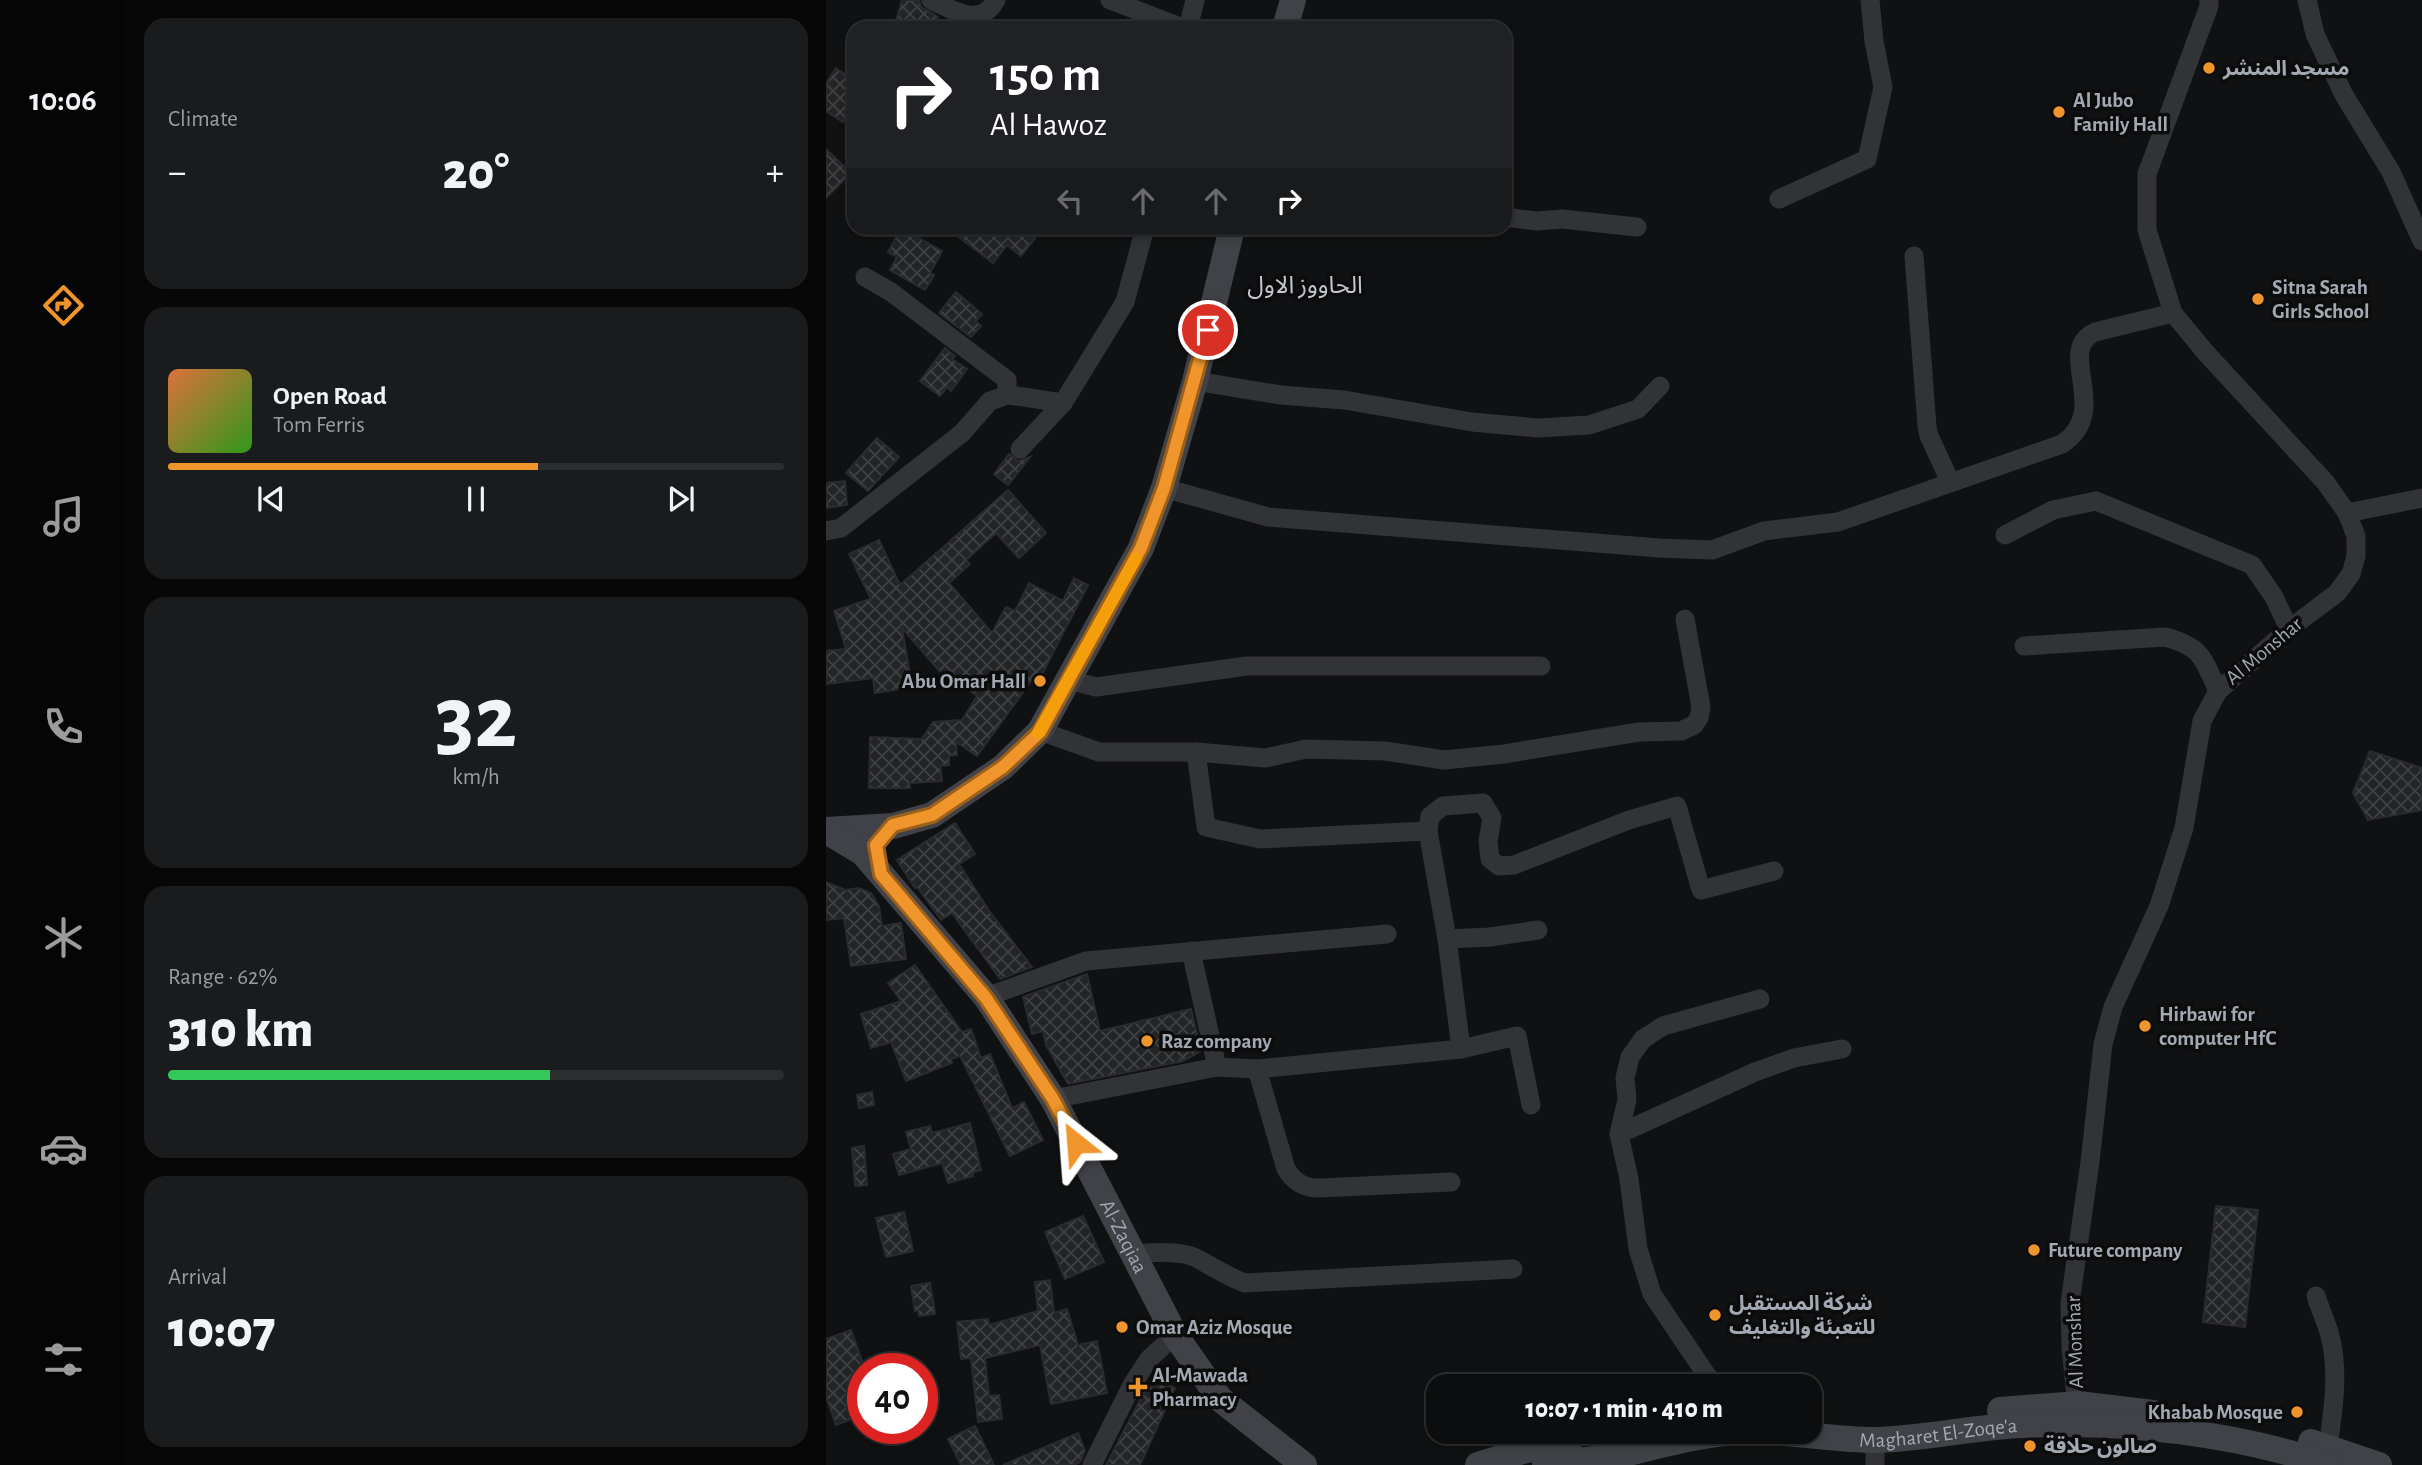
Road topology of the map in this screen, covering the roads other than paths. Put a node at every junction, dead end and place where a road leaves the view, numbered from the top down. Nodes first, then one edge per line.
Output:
1 (931, 0) edge
2 (996, 0) edge
3 (1110, 0) edge
4 (1195, 0) edge
5 (1293, 0) edge
6 (1870, 0) edge
7 (2209, 0) edge
8 (2307, 0) edge
9 (1165, 21) edge
10 (1190, 21) edge
11 (1287, 21) edge
12 (1779, 199) dead end
13 (1512, 218) edge
14 (1637, 227) dead end
15 (1143, 235) edge
16 (1230, 235) edge
17 (2422, 241) edge
18 (1914, 256) dead end
19 (865, 276) dead end
20 (2173, 313) junction
21 (1195, 381) junction
22 (1660, 386) dead end
23 (1007, 395) junction
24 (1063, 402) junction
25 (1020, 449) dead end
26 (1950, 481) junction
27 (1164, 488) junction
28 (2422, 498) edge
29 (2347, 513) junction
30 (826, 531) edge
31 (2005, 535) dead end
32 (1685, 619) dead end
33 (2289, 629) junction
34 (2024, 646) dead end
35 (1541, 666) dead end
36 (1069, 680) junction
37 (2218, 691) junction
38 (1040, 732) junction
39 (1196, 752) junction
40 (893, 825) junction
41 (827, 831) edge
42 (1429, 831) junction
43 (1774, 871) dead end
44 (881, 874) junction
45 (1538, 930) dead end
46 (1387, 934) dead end
47 (1447, 939) junction
48 (1191, 951) junction
49 (986, 998) junction
50 (1760, 999) dead end
51 (1461, 1049) junction
52 (1842, 1049) dead end
53 (1217, 1067) junction
54 (1257, 1069) junction
55 (1053, 1099) junction
56 (1531, 1105) dead end
57 (1619, 1134) junction
58 (1451, 1182) dead end
59 (1133, 1254) junction
60 (1513, 1269) dead end
61 (2316, 1296) dead end
62 (1175, 1335) junction
63 (1706, 1374) edge
64 (2078, 1413) junction
65 (1822, 1420) edge
66 (1589, 1444) edge
67 (1875, 1452) edge
68 (2329, 1456) edge
69 (1092, 1465) edge
70 (1304, 1465) edge
71 (1478, 1465) edge
72 (1545, 1465) edge
73 (2379, 1465) edge

1 - 2 street
3 - 9 street
4 - 10 street
5 - 11 street
6 - 12 street
7 - 20 street, Al Monshar
8 - 17 street
13 - 14 street
15 - 24 street
16 - 21 street
18 - 26 street
19 - 23 street
20 - 26 street
20 - 29 street, Al Monshar
21 - 22 street
21 - 27 street
23 - 24 street
23 - 30 street
24 - 25 street
26 - 27 street
27 - 36 street
28 - 29 street
29 - 33 street, Al Monshar
31 - 33 street
32 - 39 street
33 - 37 street, Al Monshar
34 - 37 street
35 - 36 street
36 - 38 street
37 - 64 street, Al Monshar
38 - 39 street
38 - 40 street
39 - 42 street
40 - 41 street
40 - 44 street
41 - 44 street, Al-Zaqiaa
42 - 43 street
42 - 47 street
44 - 49 street, Al-Zaqiaa
45 - 47 street
46 - 48 street
47 - 51 street
48 - 49 street
48 - 53 street
49 - 55 street, Al-Zaqiaa
50 - 57 street
51 - 54 street
51 - 56 street
52 - 57 street
53 - 54 street
53 - 55 street
54 - 58 street
55 - 59 street, Al-Zaqiaa
57 - 63 street
59 - 60 street
59 - 62 street, Al-Zaqiaa
61 - 68 street
62 - 69 street
62 - 70 street, Al-Zaqiaa
64 - 65 street, Magharet El-Zoqe'a
64 - 67 street, Magharet El-Zoqe'a
64 - 68 street, Magharet El-Zoqe'a
66 - 71 street
67 - 72 street, Magharet El-Zoqe'a
68 - 73 street, Magharet El-Zoqe'a

